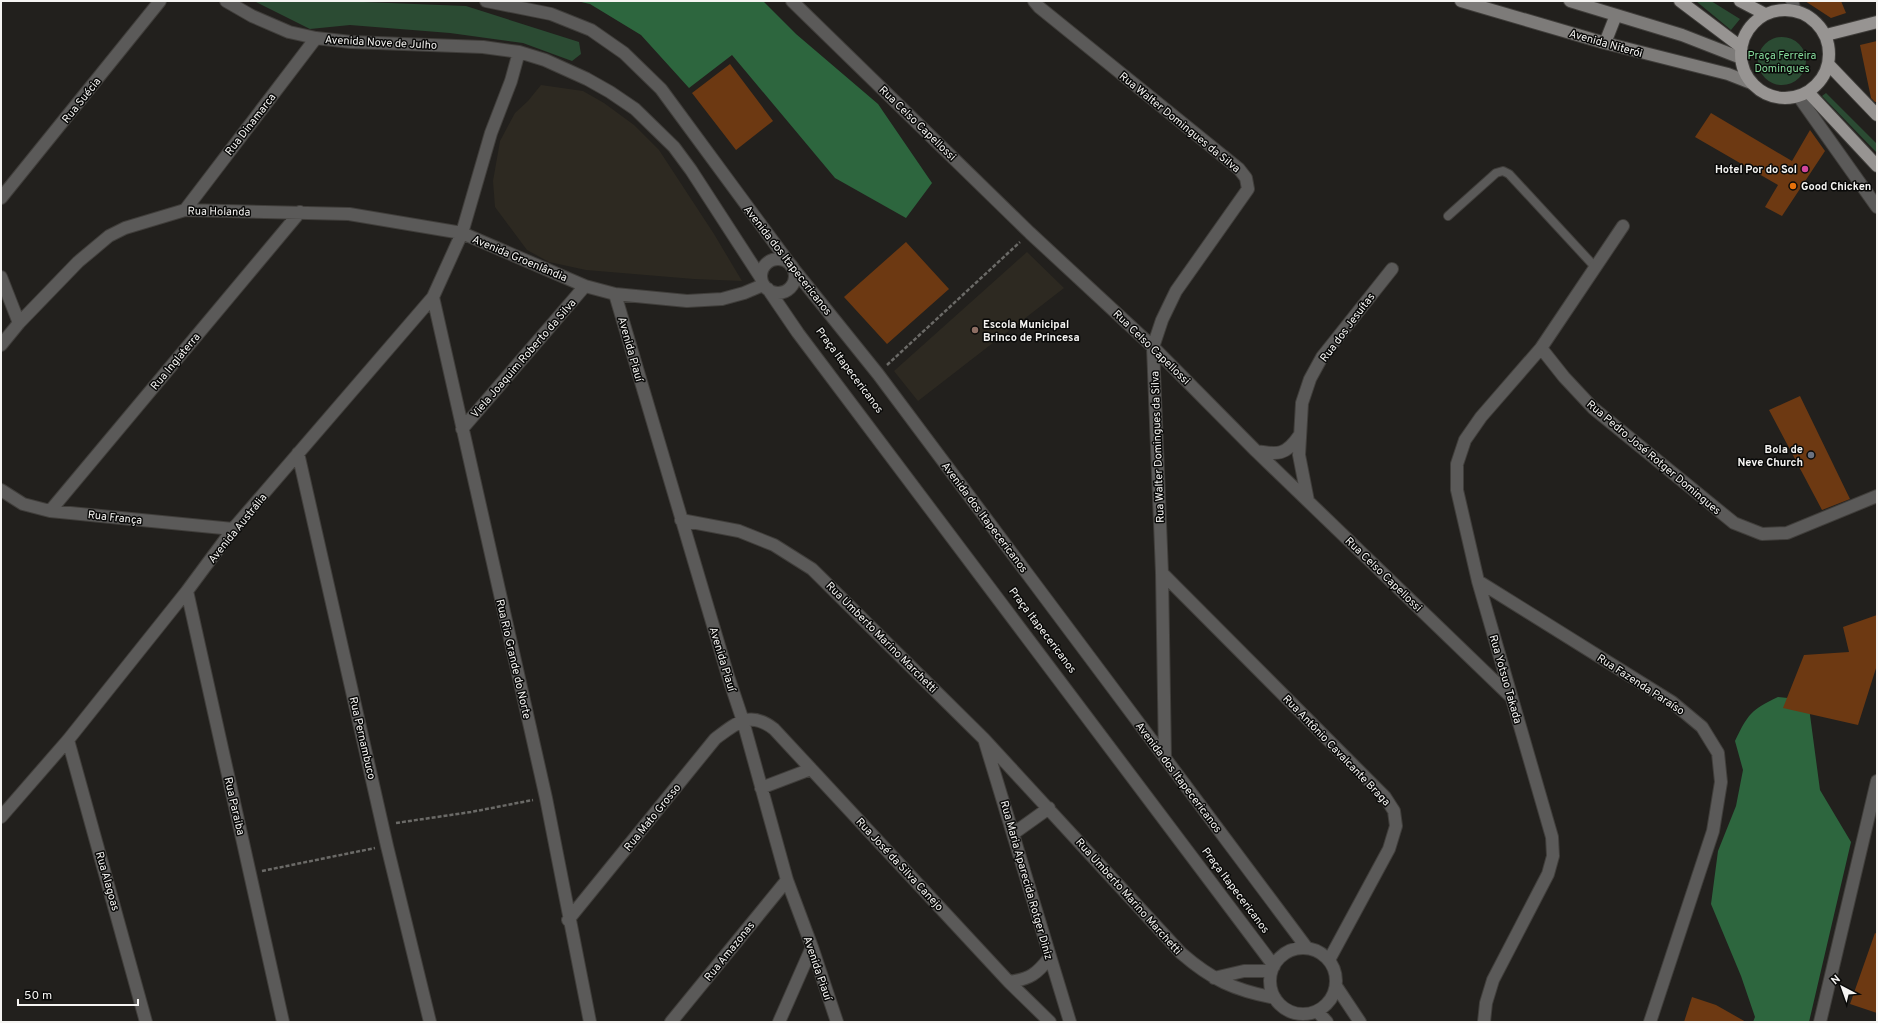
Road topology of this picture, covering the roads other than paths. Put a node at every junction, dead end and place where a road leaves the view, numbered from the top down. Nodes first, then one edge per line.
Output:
1 (160, 1) edge
2 (226, 1) edge
3 (486, 1) edge
4 (792, 1) edge
5 (1034, 1) edge
6 (1461, 1) edge
7 (1570, 1) edge
8 (1680, 1) edge
9 (1740, 1) edge
10 (1793, 6) edge
11 (1765, 14) junction
12 (1616, 15) junction
13 (1877, 22) edge
14 (1826, 35) junction
15 (316, 38) junction
16 (1605, 43) junction
17 (519, 52) junction
18 (1741, 52) junction
19 (1829, 65) junction
20 (1751, 83) junction
21 (1804, 95) junction
22 (1877, 115) edge
23 (1877, 166) edge
24 (1, 198) edge
25 (1877, 207) edge
26 (185, 210) junction
27 (300, 212) junction
28 (1448, 216) dead end
29 (1623, 226) dead end
30 (462, 233) junction
31 (792, 267) junction
32 (1596, 268) junction
33 (1392, 269) dead end
34 (1, 277) edge
35 (764, 284) junction
36 (585, 286) junction
37 (615, 294) junction
38 (433, 297) junction
39 (19, 323) junction
40 (1, 345) edge
41 (1153, 347) junction
42 (1541, 348) junction
43 (462, 430) junction
44 (1299, 436) junction
45 (1256, 451) junction
46 (298, 452) junction
47 (1, 490) edge
48 (1876, 500) edge
49 (1308, 501) junction
50 (50, 511) junction
51 (681, 520) junction
52 (233, 529) junction
53 (1162, 573) junction
54 (1478, 582) junction
55 (187, 590) junction
56 (1510, 696) junction
57 (743, 721) junction
58 (984, 739) junction
59 (68, 740) junction
60 (1165, 758) junction
61 (811, 769) junction
62 (1877, 781) edge
63 (761, 788) junction
64 (1049, 808) junction
65 (1, 817) edge
66 (1014, 833) junction
67 (787, 880) junction
68 (568, 920) junction
69 (812, 947) junction
70 (1307, 948) junction
71 (1050, 957) junction
72 (1330, 960) junction
73 (1273, 968) junction
74 (1214, 978) junction
75 (1009, 982) junction
76 (1336, 986) junction
77 (1275, 998) junction
78 (1317, 1011) junction
79 (146, 1022) edge
80 (283, 1022) edge
81 (430, 1022) edge
82 (590, 1022) edge
83 (671, 1022) edge
84 (779, 1022) edge
85 (837, 1022) edge
86 (1050, 1022) edge
87 (1070, 1022) edge
88 (1327, 1022) edge
89 (1360, 1022) edge
90 (1484, 1022) edge
91 (1650, 1022) edge
92 (1820, 1022) edge

1 - 24 street, Rua Suécia
2 - 15 street, Avenida Nove de Julho
3 - 31 street, Avenida dos Itapecericanos
4 - 41 street, Rua Celso Capellossi
5 - 41 street, Rua Walter Domingues da Silva
6 - 16 main road, Avenida Niterói
7 - 12 main road
8 - 18 main road
9 - 11 main road
10 - 11 main road
10 - 14 main road
11 - 18 main road
12 - 16 main road
12 - 18 main road
13 - 14 main road
14 - 19 main road
15 - 17 street, Avenida Nove de Julho
15 - 26 street, Rua Dinamarca
16 - 20 main road, Avenida Niterói
17 - 30 street, Avenida Groenlândia
17 - 35 street
18 - 20 main road
19 - 21 main road
19 - 22 main road
20 - 21 main road
21 - 23 main road
21 - 25 street
26 - 27 street, Rua Holanda
26 - 39 street, Rua Holanda
27 - 30 street, Rua Holanda
27 - 50 street, Rua Inglaterra
28 - 32 lane
29 - 32 street
30 - 36 street, Avenida Groenlândia
30 - 38 street, Avenida Austrália
31 - 35 street
31 - 35 street
31 - 60 street, Avenida dos Itapecericanos
32 - 42 street
33 - 44 street, Rua dos Jesuítas
34 - 39 street
35 - 37 street, Avenida Groenlândia
35 - 73 street
36 - 37 street, Avenida Groenlândia
36 - 43 street, Viela Joaquim Roberto da Silva
37 - 51 street, Avenida Piauí
38 - 43 street, Rua Rio Grande do Norte
38 - 46 street, Avenida Austrália
39 - 40 street, Rua Holanda
41 - 45 street, Rua Celso Capellossi
41 - 53 street, Rua Walter Domingues da Silva
42 - 48 street, Rua Pedro José Rotger Domingues
42 - 54 street, Rua Yotsuo Takada
43 - 68 street, Rua Rio Grande do Norte
44 - 45 street
44 - 49 street, Rua dos Jesuítas
45 - 49 street, Rua Celso Capellossi
46 - 52 street, Avenida Austrália
46 - 81 street, Rua Pernambuco
47 - 50 street, Rua França
49 - 56 street, Rua Celso Capellossi
50 - 52 street, Rua França
51 - 57 street, Avenida Piauí
51 - 58 street, Rua Umberto Marino Marchetti
52 - 55 street, Avenida Austrália
53 - 60 street, Rua Walter Domingues da Silva
53 - 72 street, Rua Antônio Cavalcante Braga
54 - 56 street, Rua Yotsuo Takada
54 - 91 street, Rua Fazenda Paraíso
55 - 59 street, Avenida Austrália
55 - 80 street, Rua Paraiba
56 - 90 street, Rua Yotsuo Takada
57 - 61 street, Rua José da Silva Canejo
57 - 63 street, Avenida Piauí
57 - 68 street, Rua Mato Grosso
58 - 64 street, Rua Umberto Marino Marchetti
58 - 66 street, Rua Maria Aparecida Rotger Diniz
59 - 65 street, Avenida Austrália
59 - 79 street, Rua Alagoas
60 - 70 street, Avenida dos Itapecericanos
61 - 63 street
61 - 75 street, Rua José da Silva Canejo
62 - 92 street
63 - 67 street, Avenida Piauí
64 - 66 street
64 - 74 street, Rua Umberto Marino Marchetti
66 - 71 street, Rua Maria Aparecida Rotger Diniz
67 - 69 street, Avenida Piauí
67 - 83 street, Rua Amazonas
68 - 82 street, Rua Rio Grande do Norte
69 - 84 street
69 - 85 street, Avenida Piauí
70 - 72 street
70 - 73 street
71 - 75 street
71 - 87 street, Rua Maria Aparecida Rotger Diniz
72 - 76 street
73 - 74 street
73 - 77 street
74 - 77 street, Rua Umberto Marino Marchetti
75 - 86 street, Rua José da Silva Canejo
76 - 78 street
76 - 89 street
77 - 78 street
78 - 88 street

